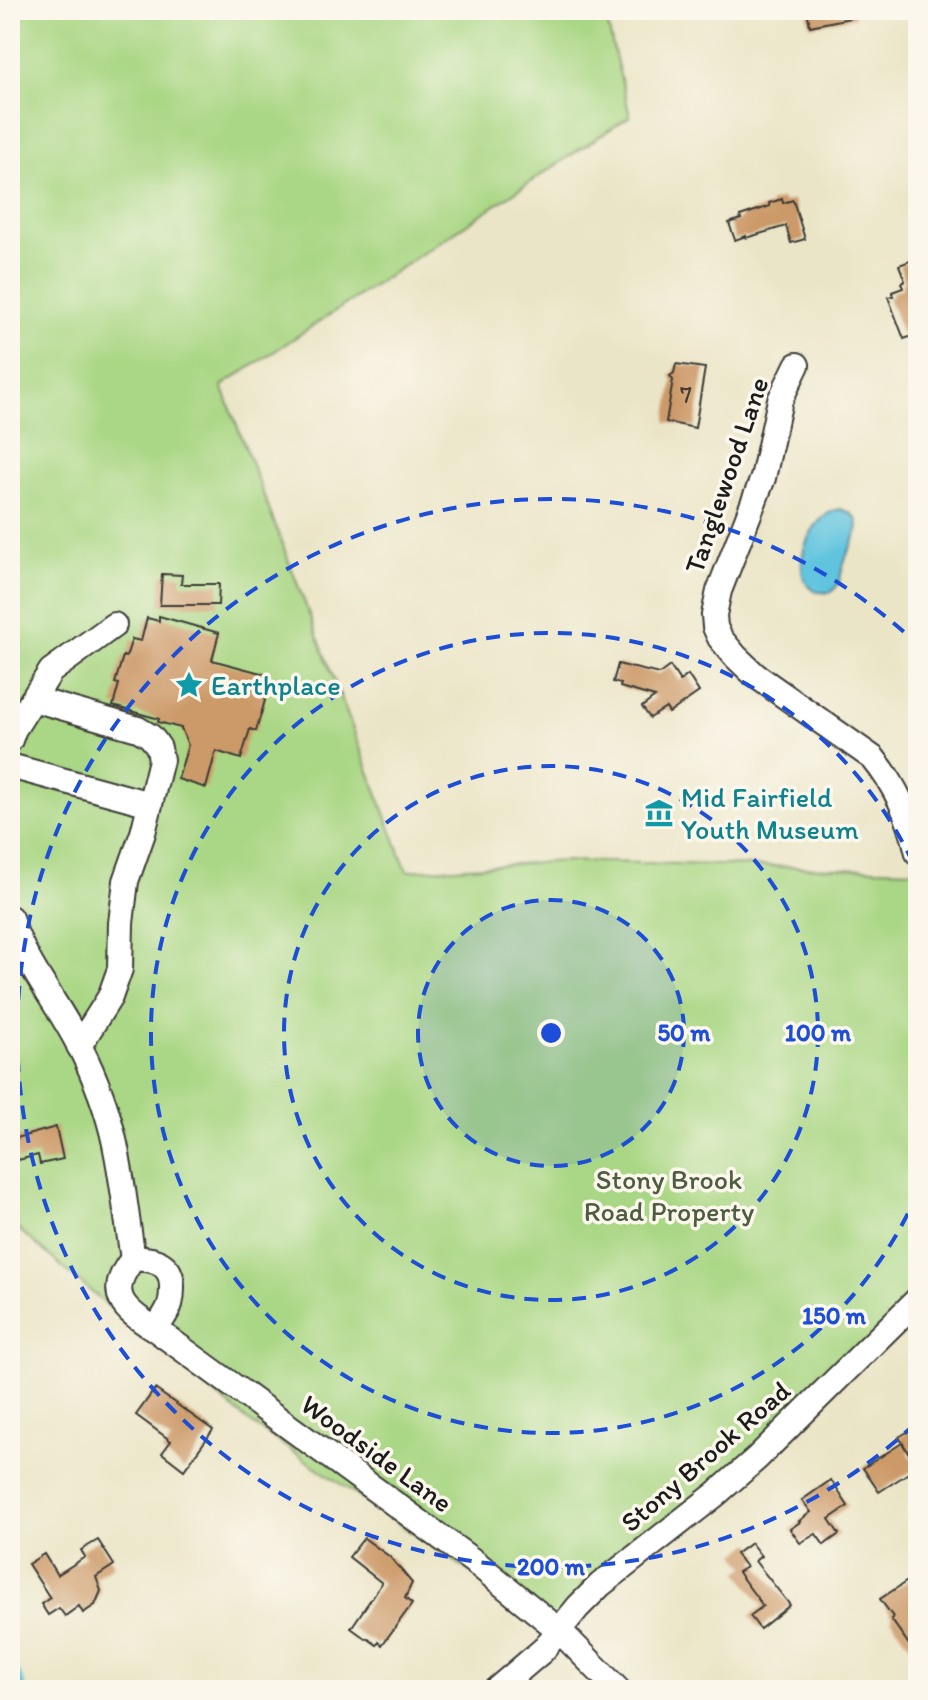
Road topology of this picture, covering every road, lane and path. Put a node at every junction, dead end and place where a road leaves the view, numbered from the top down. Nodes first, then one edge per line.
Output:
1 (797, 365) dead end
2 (114, 625) dead end
3 (33, 699) junction
4 (10, 740) edge
5 (10, 766) edge
6 (150, 804) junction
7 (918, 853) edge
8 (10, 918) edge
9 (79, 1046) junction
10 (133, 1259) junction
11 (918, 1299) edge
12 (155, 1329) junction
13 (560, 1631) junction
14 (496, 1690) edge
15 (618, 1690) edge

1 - 7 street, Tanglewood Lane
2 - 3 street
3 - 4 street
3 - 6 street
5 - 6 street
6 - 9 street
8 - 9 street, Woodside Lane
9 - 10 street, Woodside Lane
10 - 12 street, Woodside Lane
10 - 12 street
11 - 13 street, Stony Brook Road
12 - 13 street, Woodside Lane
13 - 14 street, Stony Brook Road
13 - 15 street, Woodside Lane

